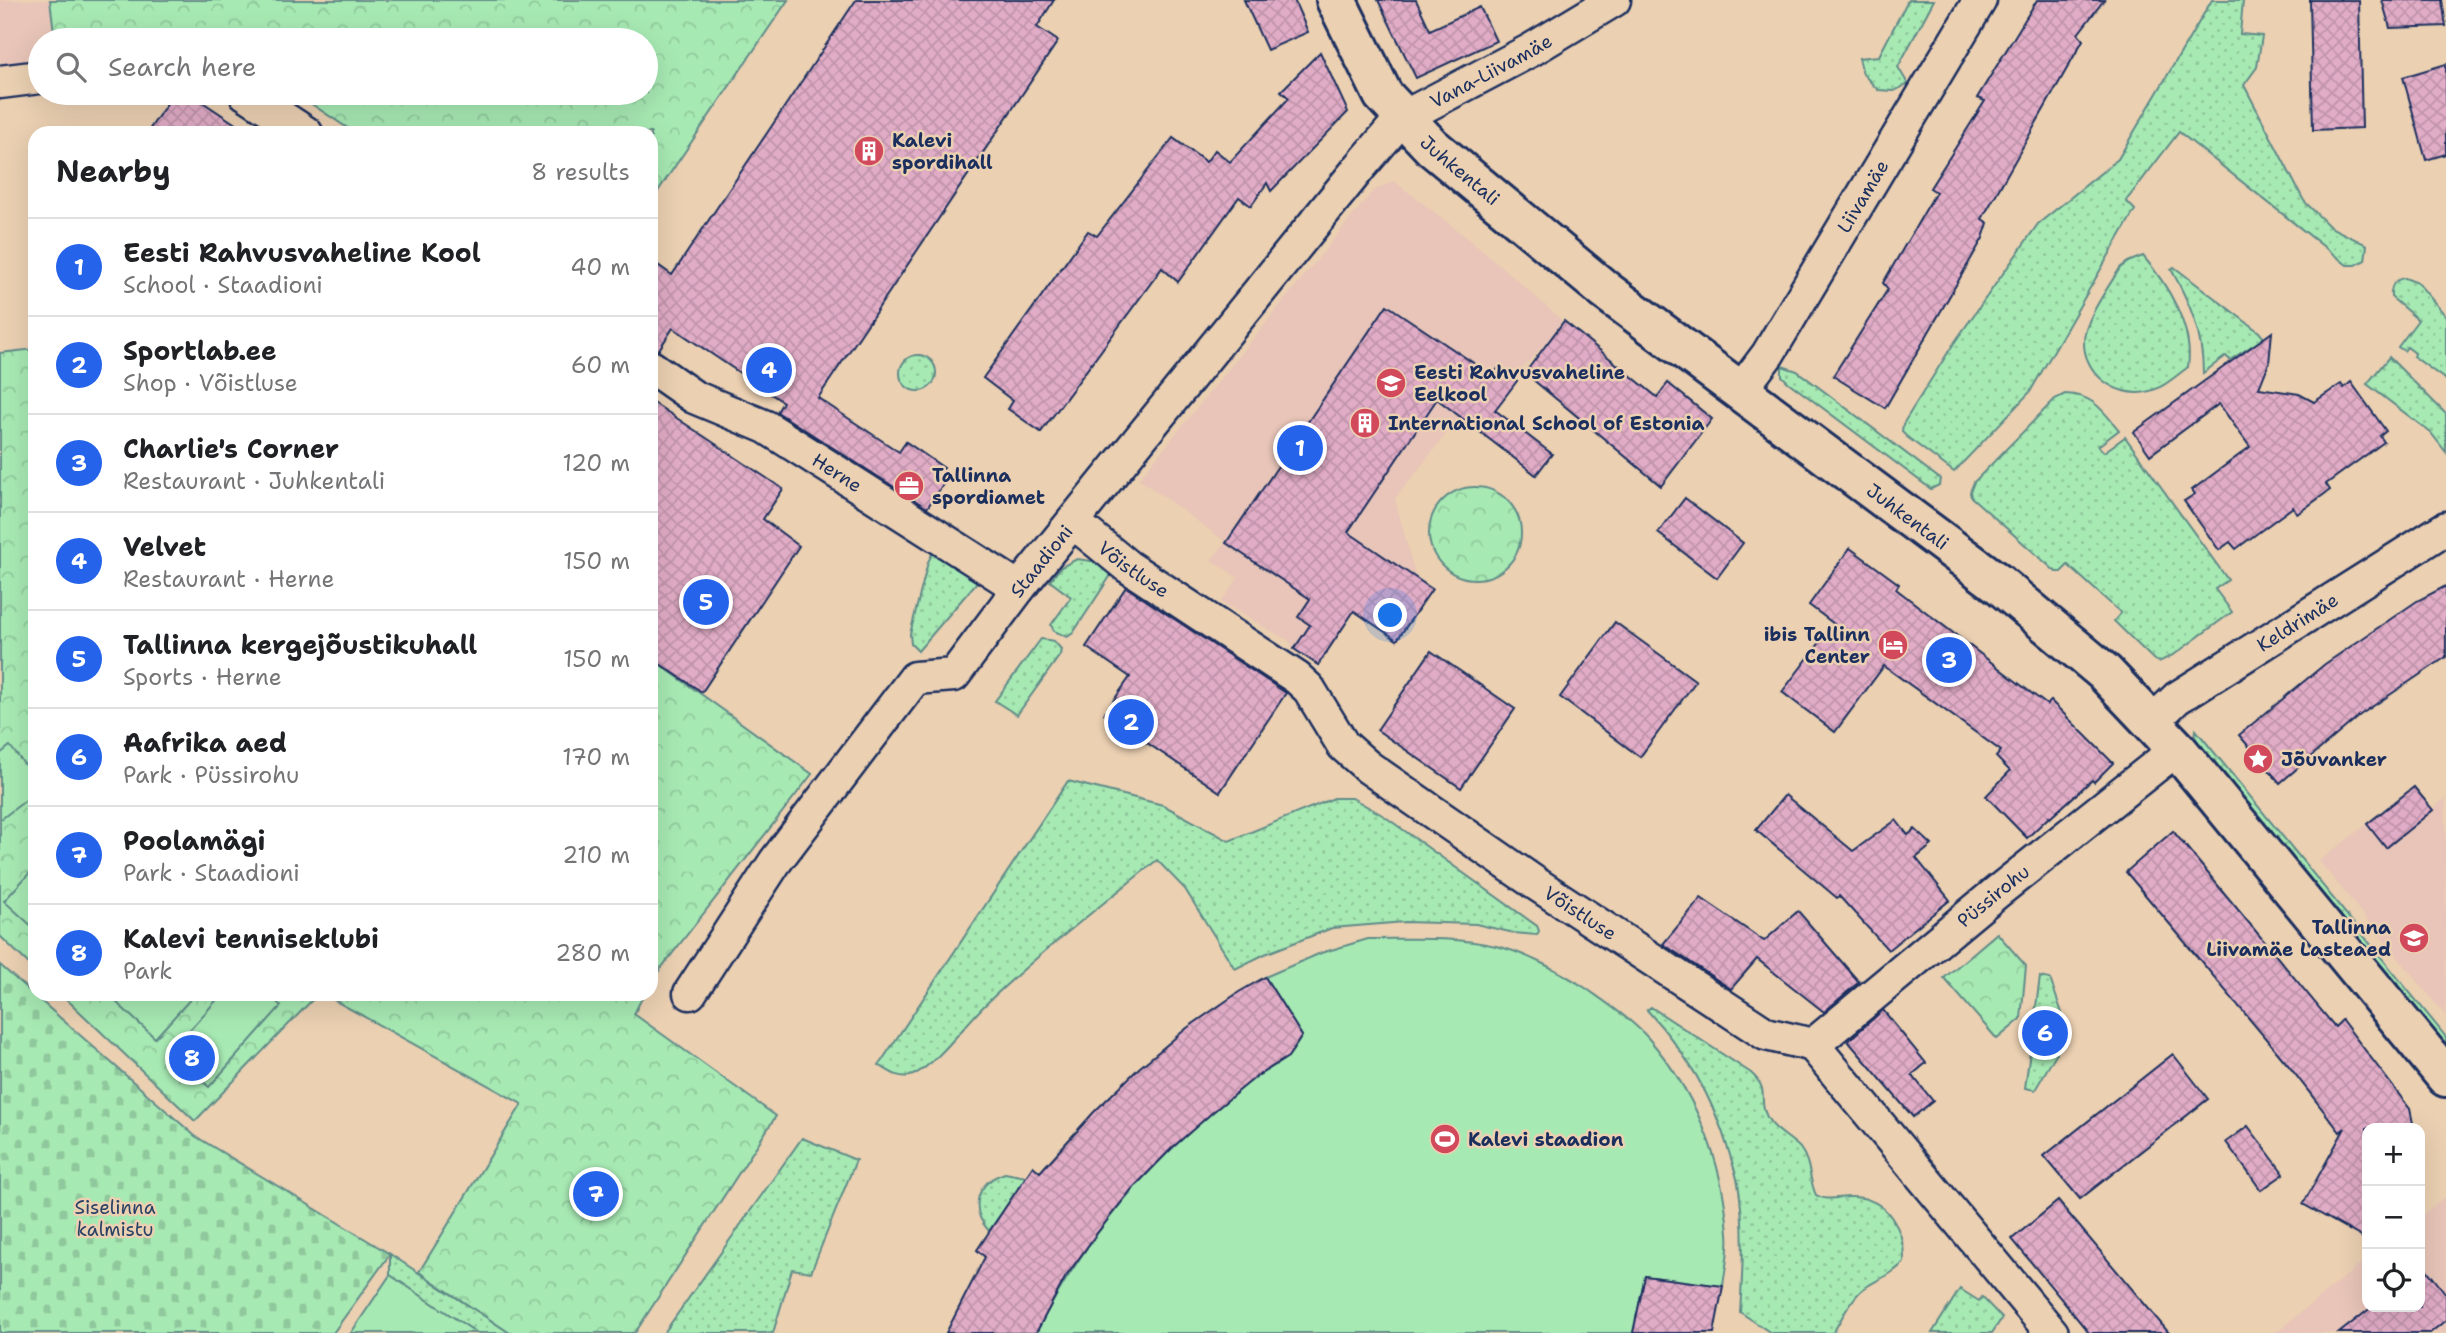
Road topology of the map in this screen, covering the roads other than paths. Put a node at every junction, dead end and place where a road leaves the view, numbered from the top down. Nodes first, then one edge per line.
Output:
1 (1336, 0) edge
2 (1614, 0) edge
3 (1980, 0) edge
4 (28, 79) edge
5 (0, 82) edge
6 (263, 105) edge
7 (1402, 118) junction
8 (295, 126) edge
9 (658, 373) edge
10 (1741, 390) junction
11 (1073, 522) junction
12 (2446, 528) edge
13 (1019, 588) junction
14 (2164, 735) junction
15 (690, 993) dead end
16 (1813, 1045) junction
17 (2446, 1077) edge
18 (2052, 1333) edge

1 - 7 street, Juhkentali
2 - 7 street, Vana-Liivamäe
3 - 10 street, Liivamäe
4 - 5 street
6 - 8 street
7 - 10 street, Juhkentali
7 - 11 street, Staadioni
9 - 13 street, Herne
10 - 14 street, Juhkentali
11 - 13 street, Staadioni
11 - 16 street, Võistluse
12 - 14 street, Keldrimäe
13 - 15 street, Staadioni
14 - 16 street, Püssirohu
14 - 17 street, Juhkentali
16 - 18 street

